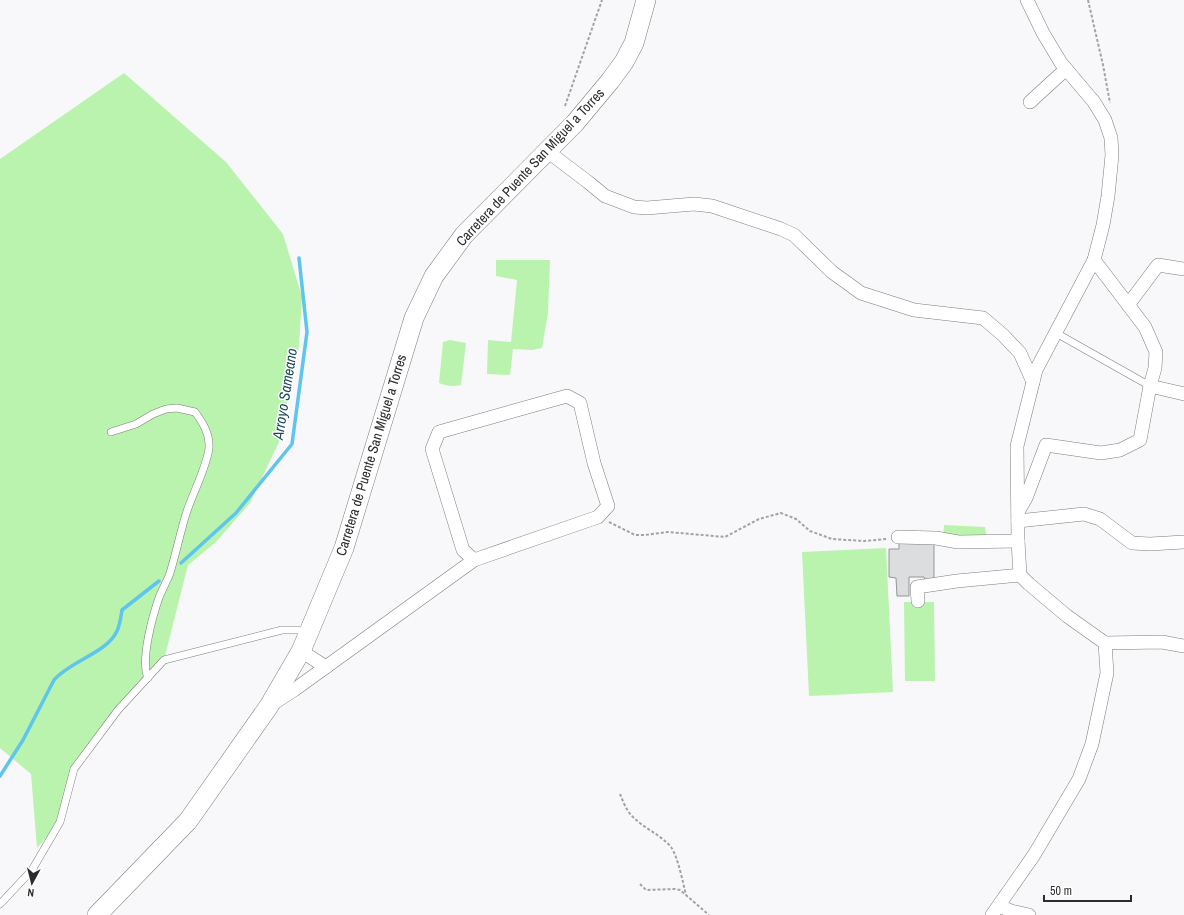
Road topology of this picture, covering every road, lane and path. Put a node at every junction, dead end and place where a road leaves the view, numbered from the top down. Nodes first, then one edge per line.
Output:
1 (602, 0) edge
2 (646, 0) edge
3 (1027, 0) edge
4 (1088, 0) edge
5 (1066, 69) junction
6 (1030, 102) dead end
7 (565, 106) dead end
8 (1111, 108) dead end
9 (547, 151) junction
10 (1094, 260) junction
11 (1184, 269) edge
12 (1128, 305) junction
13 (1056, 333) junction
14 (1033, 382) junction
15 (1150, 386) junction
16 (1184, 394) edge
17 (111, 432) dead end
18 (598, 517) junction
19 (1018, 517) junction
20 (898, 537) joint
21 (1018, 541) junction
22 (1184, 542) edge
23 (474, 560) junction
24 (1020, 575) junction
25 (918, 600) dead end
26 (308, 630) junction
27 (1105, 643) junction
28 (1184, 646) edge
29 (301, 651) junction
30 (326, 667) junction
31 (148, 678) junction
32 (269, 706) junction
33 (620, 794) dead end
34 (640, 884) dead end
35 (686, 895) junction
36 (0, 904) edge
37 (995, 910) edge
38 (97, 915) edge
39 (709, 915) edge
40 (1029, 915) edge

1 - 7 path
2 - 9 street, Carretera de Puente San Miguel a Torres
3 - 5 street
4 - 8 path
5 - 6 street
5 - 10 street
9 - 14 street
9 - 26 street, Carretera de Puente San Miguel a Torres
10 - 12 street
10 - 13 street
11 - 12 street
12 - 15 street
13 - 14 street
13 - 15 lane
14 - 19 street
15 - 16 street
15 - 19 street
17 - 31 lane
18 - 20 path
18 - 23 street
18 - 23 street
19 - 21 street
19 - 22 street
20 - 21 street
21 - 24 street
23 - 30 street
24 - 25 street
24 - 27 street
26 - 29 street, Carretera de Puente San Miguel a Torres
26 - 31 lane
27 - 28 street
27 - 37 street
29 - 30 street
29 - 32 street, Carretera de Puente San Miguel a Torres
30 - 32 street
31 - 36 lane
32 - 38 street, Carretera de Puente San Miguel a Torres
33 - 35 path
34 - 35 path
35 - 39 path
37 - 40 street

